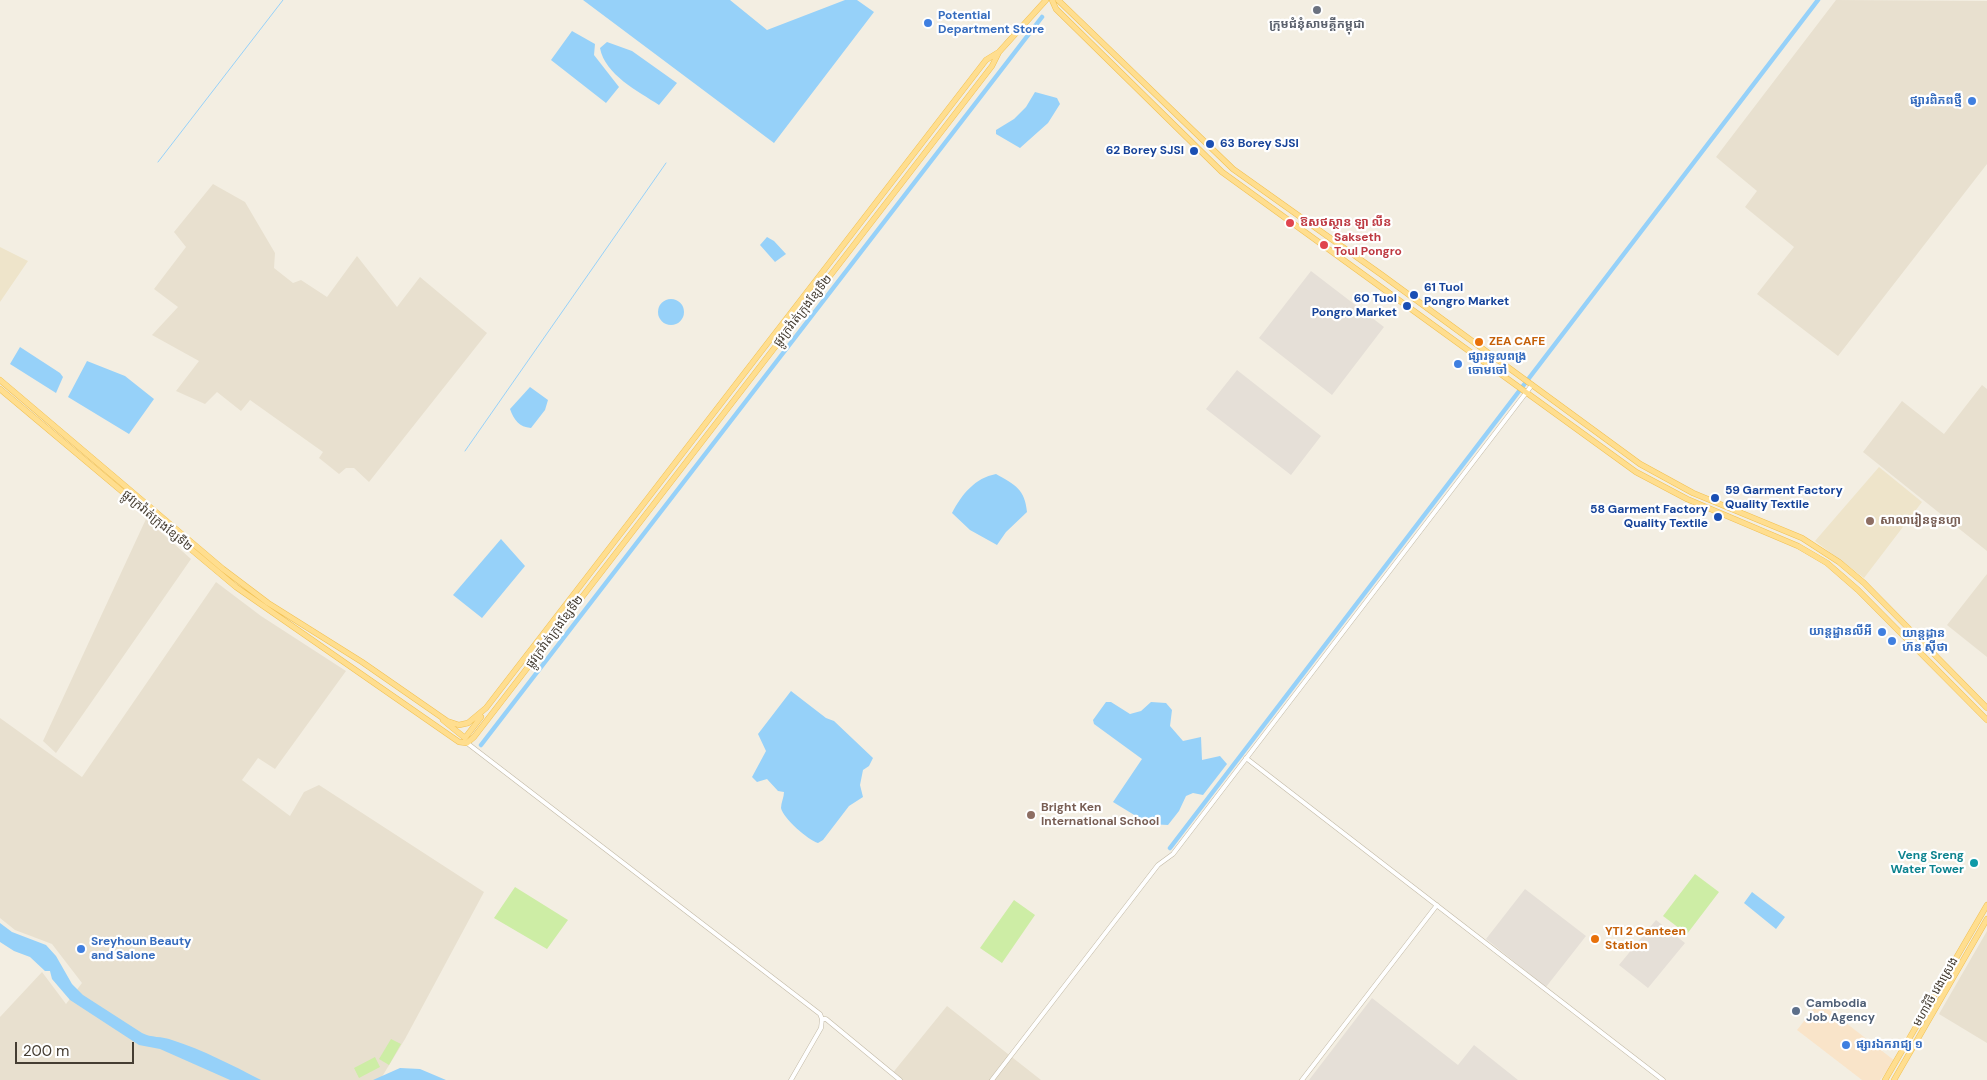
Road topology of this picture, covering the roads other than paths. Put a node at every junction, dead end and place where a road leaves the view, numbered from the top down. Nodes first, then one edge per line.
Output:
1 (1046, 0) edge
2 (1052, 0) edge
3 (1058, 0) edge
4 (999, 52) junction
5 (822, 273) junction
6 (828, 278) junction
7 (746, 372) junction
8 (752, 377) junction
9 (0, 380) edge
10 (1528, 382) junction
11 (0, 389) edge
12 (1523, 389) junction
13 (1823, 550) junction
14 (1817, 557) junction
15 (1856, 576) junction
16 (1850, 582) junction
17 (486, 708) junction
18 (1987, 708) edge
19 (440, 716) junction
20 (1987, 720) edge
21 (466, 740) junction
22 (1246, 758) junction
23 (1437, 905) junction
24 (1987, 905) edge
25 (1987, 919) edge
26 (822, 1019) junction
27 (792, 1080) edge
28 (900, 1080) edge
29 (992, 1080) edge
30 (1302, 1080) edge
31 (1663, 1080) edge
32 (1885, 1080) edge
33 (1894, 1080) edge

1 - 4 main road, ផ្លូវក្រវ៉ាត់ក្រុងខ្សែទី២
2 - 12 main road
3 - 10 main road
4 - 5 main road, ផ្លូវក្រវ៉ាត់ក្រុងខ្សែទី២
4 - 6 main road, ផ្លូវក្រវ៉ាត់ក្រុងខ្សែទី២
5 - 6 main road
5 - 7 main road, ផ្លូវក្រវ៉ាត់ក្រុងខ្សែទី២
6 - 8 main road, ផ្លូវក្រវ៉ាត់ក្រុងខ្សែទី២
7 - 8 main road
7 - 17 main road, ផ្លូវក្រវ៉ាត់ក្រុងខ្សែទី២
8 - 21 main road, ផ្លូវក្រវ៉ាត់ក្រុងខ្សែទី២
9 - 19 main road, ផ្លូវក្រវ៉ាត់ក្រុងខ្សែទី២
10 - 12 street
10 - 13 main road
11 - 21 main road, ផ្លូវក្រវ៉ាត់ក្រុងខ្សែទី២
12 - 14 main road
12 - 22 street
13 - 14 main road
13 - 15 main road
14 - 16 main road
15 - 16 main road
15 - 18 main road
16 - 20 main road
17 - 19 main road, ផ្លូវក្រវ៉ាត់ក្រុងខ្សែទី២
17 - 21 main road
19 - 21 main road
21 - 26 street
22 - 23 street
22 - 29 street
23 - 30 street
23 - 31 street
24 - 32 main road, មហាវិថី វេងស្រេង
25 - 33 main road, មហាវិថី វេងស្រេង
26 - 27 street
26 - 28 street

